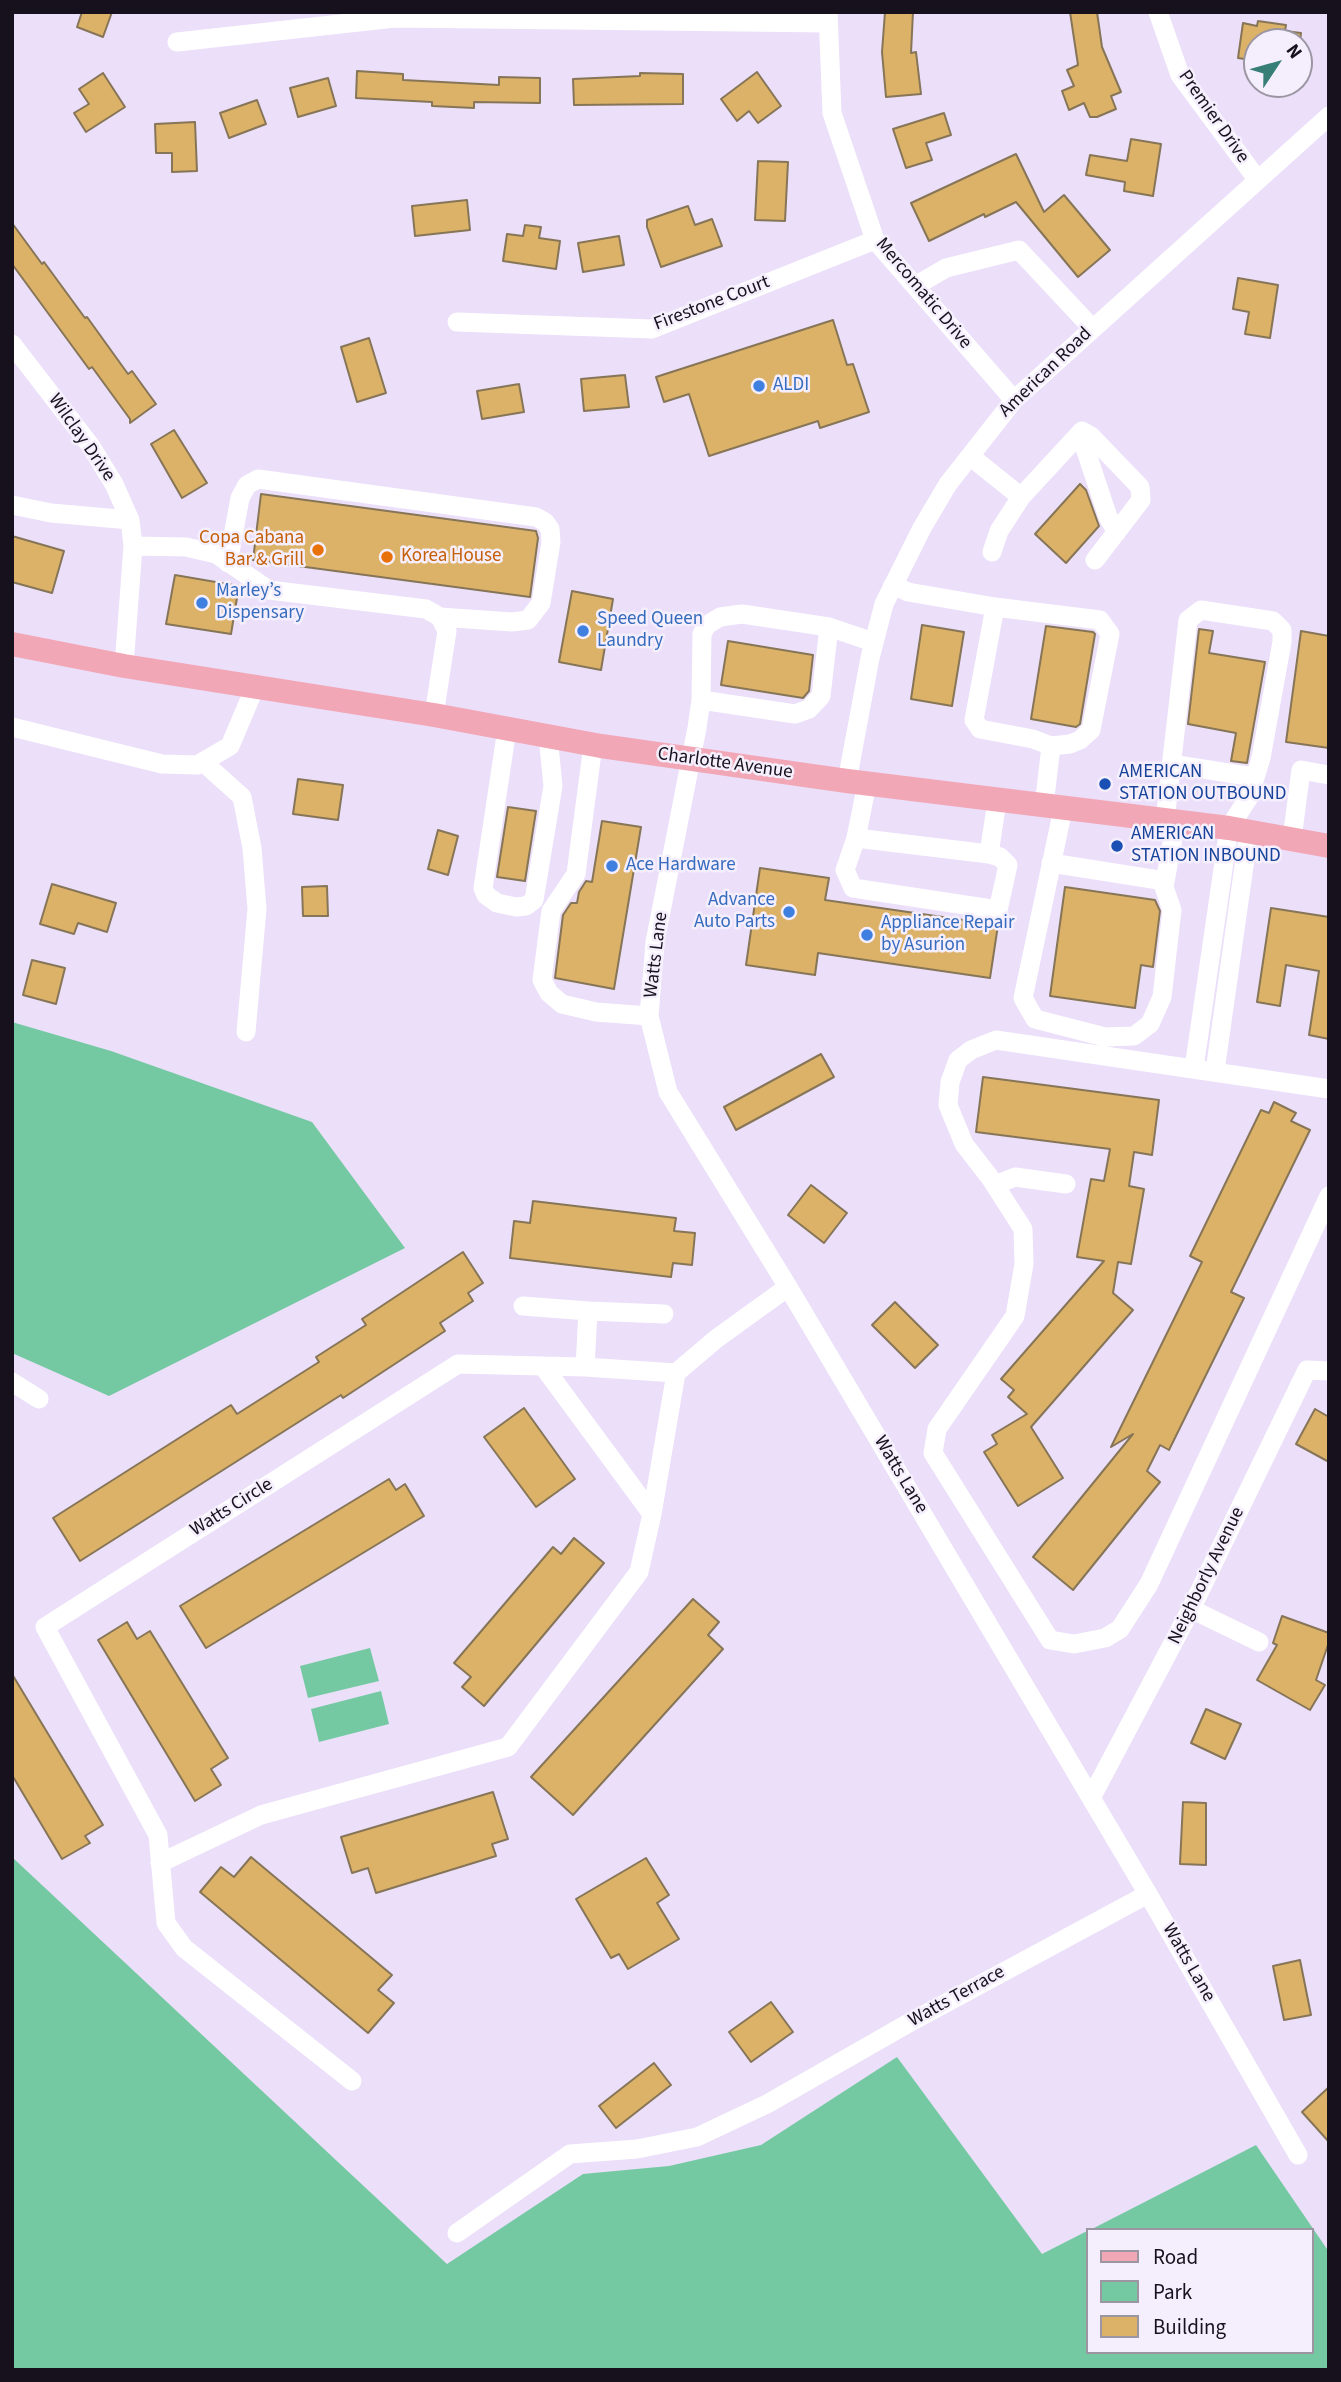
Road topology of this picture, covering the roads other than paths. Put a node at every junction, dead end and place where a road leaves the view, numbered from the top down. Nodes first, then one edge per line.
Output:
1 (1158, 12) edge
2 (828, 18) edge
3 (177, 42) dead end
4 (1329, 116) edge
5 (1257, 179) junction
6 (875, 240) junction
7 (915, 286) junction
8 (457, 322) dead end
9 (1092, 328) junction
10 (12, 344) edge
11 (1014, 400) junction
12 (1080, 433) junction
13 (970, 456) junction
14 (1021, 497) junction
15 (12, 505) edge
16 (130, 520) junction
17 (1116, 532) junction
18 (133, 546) junction
19 (992, 552) dead end
20 (1095, 560) dead end
21 (228, 563) junction
22 (893, 586) junction
23 (995, 607) junction
24 (440, 617) junction
25 (829, 627) junction
26 (873, 642) junction
27 (12, 644) edge
28 (124, 666) junction
29 (255, 687) junction
30 (701, 700) junction
31 (434, 715) junction
32 (12, 727) edge
33 (507, 729) junction
34 (548, 736) junction
35 (593, 745) junction
36 (1051, 746) junction
37 (693, 759) junction
38 (203, 762) junction
39 (1171, 764) junction
40 (1329, 775) edge
41 (1254, 777) junction
42 (857, 782) junction
43 (998, 801) junction
44 (1053, 807) junction
45 (1170, 821) junction
46 (1239, 830) junction
47 (856, 838) junction
48 (1292, 839) junction
49 (1329, 846) edge
50 (989, 855) junction
51 (1051, 863) junction
52 (1165, 881) junction
53 (649, 1016) junction
54 (246, 1032) dead end
55 (1194, 1068) junction
56 (1216, 1071) junction
57 (1329, 1089) edge
58 (1066, 1184) dead end
59 (995, 1185) junction
60 (1329, 1196) edge
61 (788, 1287) junction
62 (523, 1306) dead end
63 (588, 1311) junction
64 (664, 1314) dead end
65 (543, 1366) junction
66 (585, 1367) junction
67 (1329, 1371) edge
68 (677, 1373) junction
69 (12, 1382) edge
70 (39, 1399) dead end
71 (653, 1514) junction
72 (1192, 1609) junction
73 (1259, 1642) dead end
74 (1091, 1798) junction
75 (160, 1863) junction
76 (1148, 1894) junction
77 (352, 2081) dead end
78 (1298, 2155) dead end
79 (457, 2234) dead end

1 - 5 street, Premier Drive
2 - 3 street
2 - 6 street, Mercomatic Drive
4 - 5 street, American Road
5 - 9 street, American Road
6 - 7 street, Mercomatic Drive
6 - 8 street, Firestone Court
7 - 9 street
7 - 11 street, Mercomatic Drive
9 - 11 street, American Road
10 - 16 street, Wilclay Drive
11 - 13 street, American Road
12 - 14 street
12 - 17 street
12 - 17 street
13 - 14 street
13 - 22 street, American Road
14 - 19 street
15 - 16 street
16 - 18 street, Wilclay Drive
17 - 20 street
18 - 21 street
18 - 28 street, Wilclay Drive
21 - 24 street
21 - 24 street
22 - 23 street
22 - 26 street, American Road
23 - 36 street
23 - 36 street
24 - 31 street
25 - 26 street, Watts Lane
25 - 30 street
25 - 30 street, Watts Lane
26 - 42 street, American Road
27 - 28 main road, Charlotte Avenue
28 - 29 main road, Charlotte Avenue
29 - 31 main road, Charlotte Avenue
29 - 38 street
30 - 37 street, Watts Lane
31 - 33 main road, Charlotte Avenue
32 - 38 street
33 - 34 main road, Charlotte Avenue
33 - 34 street
34 - 35 main road, Charlotte Avenue
35 - 37 main road, Charlotte Avenue
35 - 53 street
36 - 44 street
37 - 42 main road, Charlotte Avenue
37 - 53 street, Watts Lane
38 - 54 street
39 - 41 street
39 - 41 street
39 - 45 street
40 - 48 street
41 - 46 street
42 - 43 main road, Charlotte Avenue
42 - 47 street, American Road
43 - 44 main road, Charlotte Avenue
43 - 50 street
44 - 45 main road, Charlotte Avenue
44 - 51 street
45 - 46 main road, Charlotte Avenue
45 - 52 street
46 - 48 main road, Charlotte Avenue
46 - 55 street
46 - 56 street
47 - 50 street
47 - 50 street, American Road
48 - 49 main road, Charlotte Avenue
51 - 52 street
51 - 52 street
53 - 61 street, Watts Lane
55 - 56 street
55 - 59 street
56 - 57 street
58 - 59 street
59 - 60 street
61 - 68 street
61 - 74 street, Watts Lane
62 - 63 street
63 - 64 street
63 - 66 street
65 - 66 street, Watts Circle
65 - 71 street
65 - 75 street, Watts Circle
66 - 68 street, Watts Circle
67 - 72 street, Neighborly Avenue
68 - 71 street
69 - 70 street
71 - 75 street
72 - 73 street
72 - 74 street, Neighborly Avenue
74 - 76 street, Watts Lane
75 - 77 street, Watts Circle
76 - 78 street, Watts Lane
76 - 79 street, Watts Terrace

